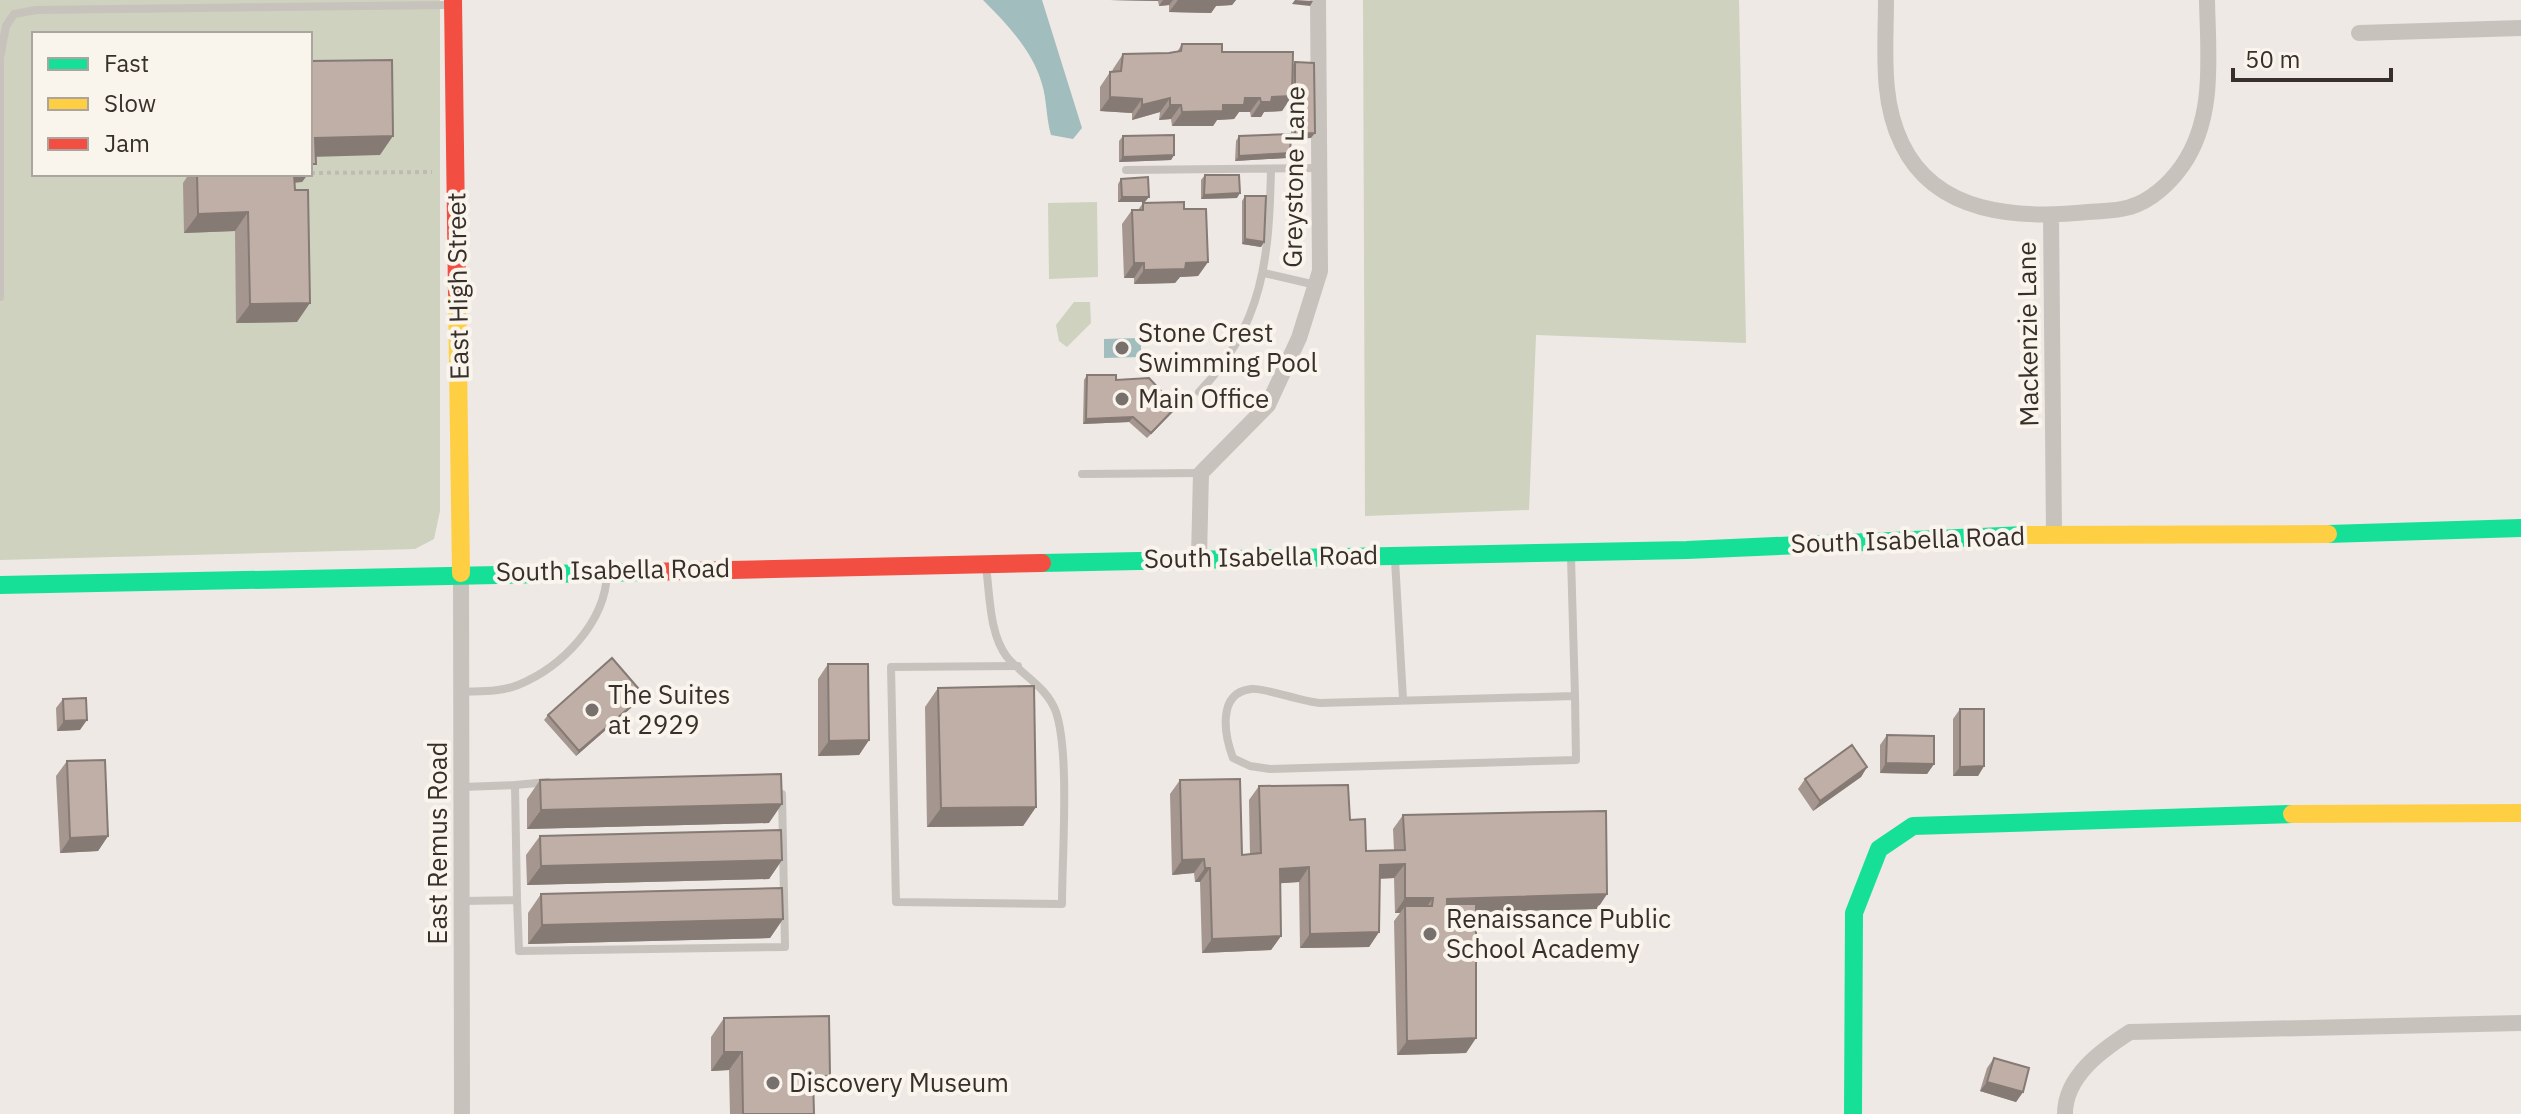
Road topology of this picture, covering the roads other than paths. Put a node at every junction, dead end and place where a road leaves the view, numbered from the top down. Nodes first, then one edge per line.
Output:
1 (1318, 0) edge
2 (1886, 0) edge
3 (2207, 0) edge
4 (453, 3) edge
5 (2521, 28) edge
6 (2359, 33) dead end
7 (1320, 168) junction
8 (1271, 169) junction
9 (1126, 170) dead end
10 (2051, 216) junction
11 (1264, 273) junction
12 (1316, 285) junction
13 (0, 297) edge
14 (1199, 392) dead end
15 (1201, 473) junction
16 (1082, 474) dead end
17 (2521, 528) edge
18 (2054, 534) junction
19 (1571, 552) junction
20 (1395, 555) junction
21 (1199, 558) junction
22 (985, 562) junction
23 (607, 570) junction
24 (461, 573) junction
25 (0, 585) edge
26 (1018, 666) junction
27 (462, 692) junction
28 (1575, 696) junction
29 (1403, 699) junction
30 (781, 778) edge
31 (557, 781) edge
32 (515, 785) junction
33 (462, 787) junction
34 (2521, 813) edge
35 (517, 900) junction
36 (462, 901) junction
37 (2521, 1023) edge
38 (462, 1114) edge
39 (1853, 1114) edge
40 (2065, 1114) edge

1 - 7 street, Greystone Lane
2 - 10 street, Mackenzie Lane
3 - 10 street
4 - 13 lane
4 - 24 main road, East High Street
5 - 6 street
7 - 8 lane
7 - 12 street, Greystone Lane
8 - 9 lane
8 - 11 lane
10 - 18 street, Mackenzie Lane
11 - 12 lane
11 - 14 lane
12 - 15 street, Greystone Lane
15 - 16 lane
15 - 21 street
17 - 18 main road, South Isabella Road
18 - 19 main road, South Isabella Road
19 - 20 main road, South Isabella Road
19 - 28 lane
20 - 21 main road, South Isabella Road
20 - 29 lane
21 - 22 main road, South Isabella Road
22 - 23 main road, South Isabella Road
22 - 26 lane
23 - 24 main road, South Isabella Road
23 - 27 lane
24 - 25 main road, South Isabella Road
24 - 27 street, East Remus Road
26 - 26 lane
27 - 33 street, East Remus Road
28 - 29 lane
28 - 29 lane
30 - 35 lane
31 - 32 lane
32 - 33 lane
32 - 35 lane
33 - 36 street, East Remus Road
34 - 39 main road
35 - 36 lane
36 - 38 street, East Remus Road
37 - 40 street

